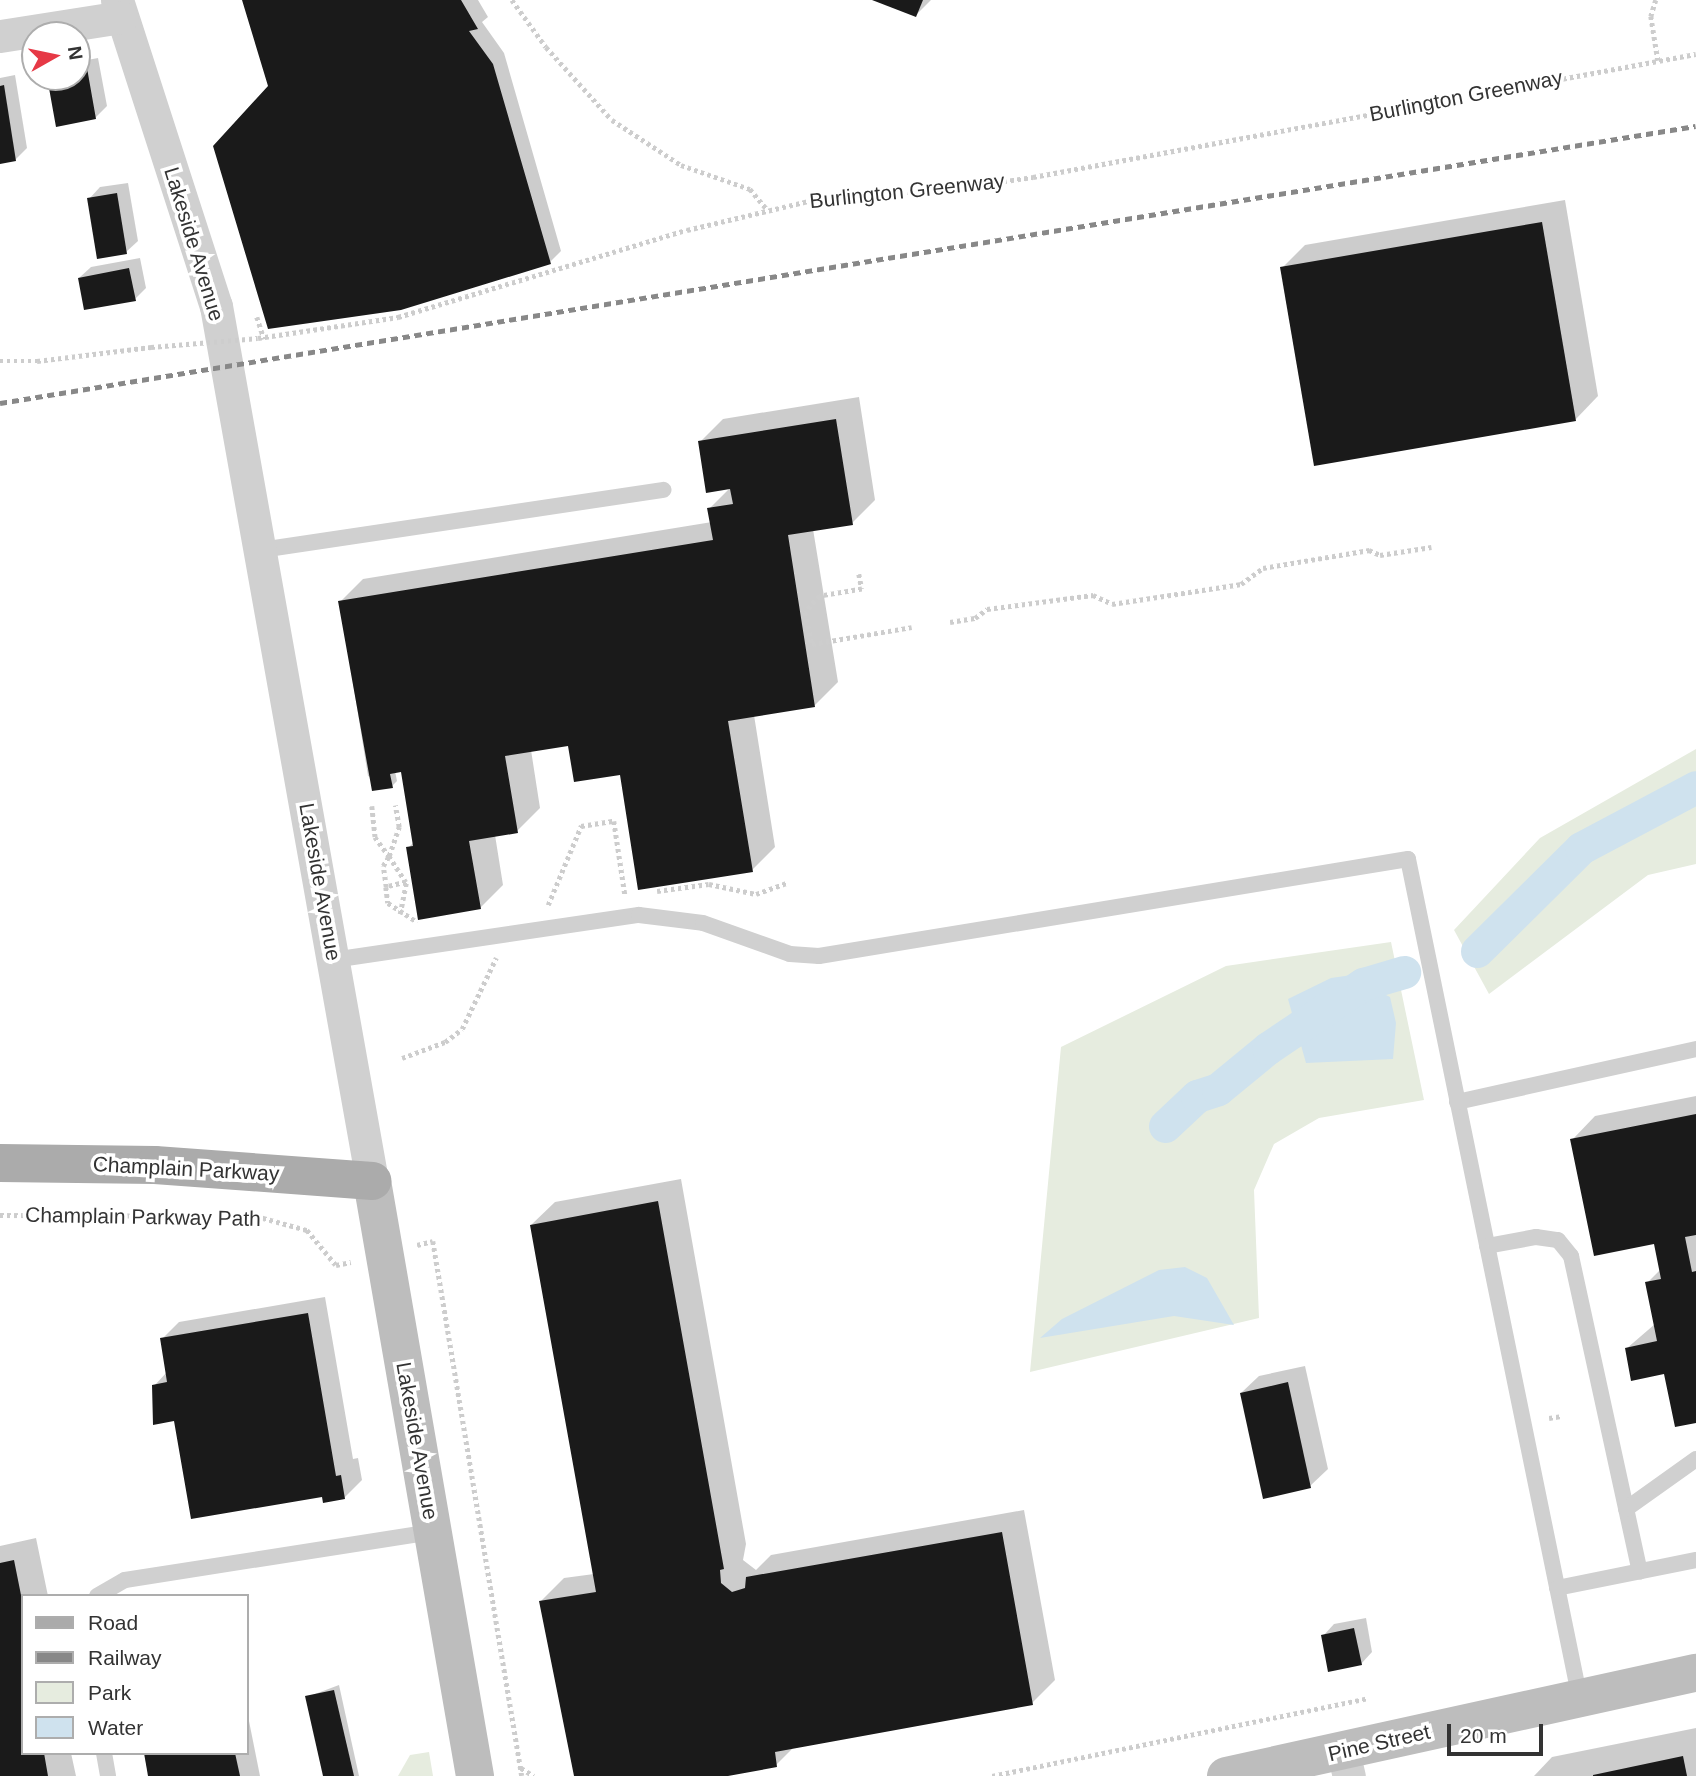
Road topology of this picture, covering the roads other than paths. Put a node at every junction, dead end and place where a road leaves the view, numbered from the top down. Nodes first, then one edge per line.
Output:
1 (120, 9) edge
2 (0, 36) edge
3 (664, 490) dead end
4 (261, 550) junction
5 (333, 960) junction
6 (1696, 1049) edge
7 (1457, 1102) junction
8 (0, 1163) edge
9 (372, 1181) junction
10 (1487, 1246) junction
11 (1696, 1459) edge
12 (1626, 1509) junction
13 (433, 1532) junction
14 (1696, 1560) edge
15 (1640, 1572) junction
16 (1557, 1588) junction
17 (100, 1594) edge
18 (1696, 1673) edge
19 (1580, 1699) junction
20 (104, 1755) edge
21 (1346, 1764) edge
22 (108, 1776) edge
23 (475, 1776) edge
24 (1226, 1776) edge

1 - 2 street
1 - 4 street, Lakeside Avenue
3 - 4 lane
4 - 5 street, Lakeside Avenue
5 - 7 lane
5 - 9 street, Lakeside Avenue
6 - 7 lane
7 - 10 lane
8 - 9 main road, Champlain Parkway
9 - 13 main road, Lakeside Avenue
10 - 12 lane
10 - 16 lane
11 - 12 lane
12 - 15 lane
13 - 17 lane
13 - 23 main road, Lakeside Avenue
14 - 15 lane
15 - 16 lane
16 - 19 lane
18 - 19 main road, Pine Street
19 - 21 main road, Pine Street
20 - 22 lane
21 - 24 main road, Pine Street

